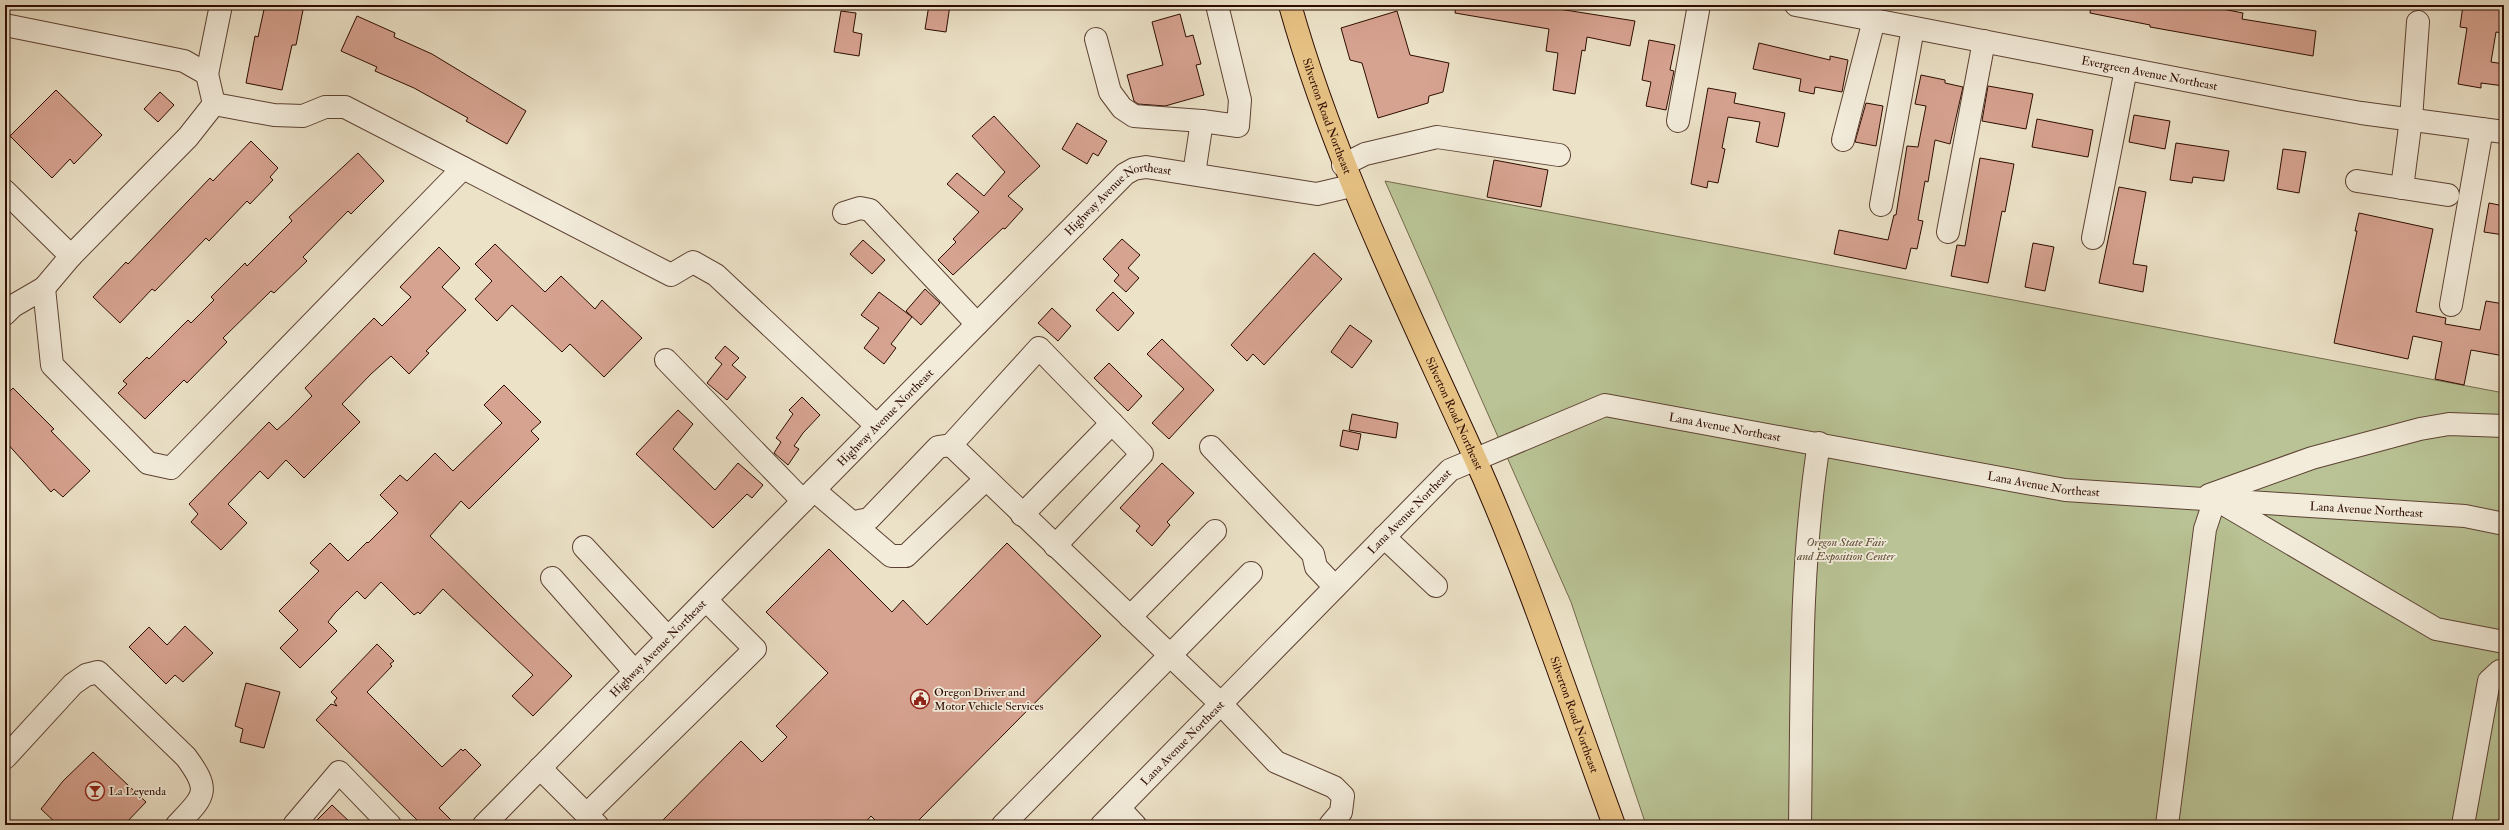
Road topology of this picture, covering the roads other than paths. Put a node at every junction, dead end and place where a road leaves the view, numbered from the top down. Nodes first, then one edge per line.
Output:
1 (221, 5) edge
2 (1217, 5) edge
3 (1290, 5) edge
4 (1699, 5) edge
5 (1796, 5) edge
6 (1874, 20) junction
7 (2418, 22) dead end
8 (5, 25) edge
9 (1913, 28) junction
10 (1096, 39) dead end
11 (1984, 41) junction
12 (2126, 69) junction
13 (207, 74) junction
14 (214, 104) junction
15 (1202, 120) junction
16 (2411, 120) junction
17 (1678, 121) dead end
18 (2482, 129) junction
19 (2504, 132) edge
20 (1843, 140) dead end
21 (1559, 154) dead end
22 (1343, 165) junction
23 (463, 168) junction
24 (1194, 174) junction
25 (2356, 181) dead end
26 (1351, 186) junction
27 (2402, 188) junction
28 (5, 191) edge
29 (2448, 195) dead end
30 (1881, 205) dead end
31 (844, 213) dead end
32 (1948, 232) dead end
33 (2093, 238) dead end
34 (71, 256) junction
35 (44, 288) junction
36 (2451, 304) dead end
37 (5, 314) edge
38 (977, 324) junction
39 (666, 360) dead end
40 (1112, 423) junction
41 (877, 426) junction
42 (2504, 426) edge
43 (1819, 443) junction
44 (951, 445) junction
45 (1211, 447) dead end
46 (1475, 458) junction
47 (985, 480) junction
48 (808, 496) junction
49 (2207, 499) junction
50 (1022, 515) junction
51 (854, 522) junction
52 (2504, 524) edge
53 (1215, 531) dead end
54 (1384, 537) junction
55 (1055, 546) junction
56 (584, 547) dead end
57 (1251, 573) dead end
58 (552, 578) dead end
59 (1436, 586) dead end
60 (1335, 587) junction
61 (706, 600) junction
62 (1130, 618) junction
63 (668, 638) junction
64 (2504, 642) edge
65 (1170, 656) junction
66 (635, 672) junction
67 (2504, 672) edge
68 (1220, 704) junction
69 (5, 758) edge
70 (540, 768) junction
71 (1119, 808) junction
72 (592, 820) edge
73 (178, 825) edge
74 (294, 825) edge
75 (390, 825) edge
76 (484, 825) edge
77 (1003, 825) edge
78 (1102, 825) edge
79 (1135, 825) edge
80 (1330, 825) edge
81 (1614, 825) edge
82 (1800, 825) edge
83 (2167, 825) edge
84 (2463, 825) edge

1 - 13 street
2 - 15 street
3 - 22 main road, Silverton Road Northeast
4 - 17 street
5 - 6 street, Evergreen Avenue Northeast
6 - 9 street, Evergreen Avenue Northeast
6 - 20 street
7 - 16 street
8 - 13 street
9 - 11 street, Evergreen Avenue Northeast
9 - 30 street
10 - 15 street
11 - 12 street, Evergreen Avenue Northeast
11 - 32 street
12 - 16 street, Evergreen Avenue Northeast
12 - 33 street
13 - 14 street
14 - 23 street
14 - 34 street
15 - 24 street
16 - 18 street, Evergreen Avenue Northeast
16 - 27 street
18 - 19 street, Evergreen Avenue Northeast
18 - 36 street
21 - 22 street
22 - 26 main road, Silverton Road Northeast
23 - 35 street
23 - 41 street
24 - 26 street, Highway Avenue Northeast
24 - 38 street, Highway Avenue Northeast
25 - 27 street
26 - 46 main road, Silverton Road Northeast
27 - 29 street
28 - 34 street
31 - 38 street
34 - 35 street
35 - 37 street
38 - 41 street, Highway Avenue Northeast
39 - 48 street
40 - 44 street
40 - 50 street
40 - 55 street
41 - 48 street, Highway Avenue Northeast
42 - 49 street
43 - 46 street, Lana Avenue Northeast
43 - 49 street, Lana Avenue Northeast
43 - 82 street
44 - 47 street
44 - 51 street
45 - 60 street
46 - 54 street, Lana Avenue Northeast
46 - 81 main road, Silverton Road Northeast
47 - 50 street
47 - 51 street
48 - 51 street
48 - 61 street, Highway Avenue Northeast
49 - 52 street, Lana Avenue Northeast
49 - 64 street
49 - 83 street
50 - 55 street
53 - 62 street
54 - 59 street
54 - 60 street, Lana Avenue Northeast
55 - 62 street
56 - 63 street
57 - 65 street
58 - 66 street
60 - 68 street, Lana Avenue Northeast
61 - 63 street, Highway Avenue Northeast
61 - 72 street
62 - 65 street
63 - 66 street, Highway Avenue Northeast
65 - 68 street
65 - 77 street
66 - 70 street, Highway Avenue Northeast
67 - 84 street
68 - 71 street, Lana Avenue Northeast
68 - 80 street
69 - 73 street
70 - 72 street
70 - 76 street, Highway Avenue Northeast
71 - 78 street, Lana Avenue Northeast
71 - 79 street
74 - 75 street

